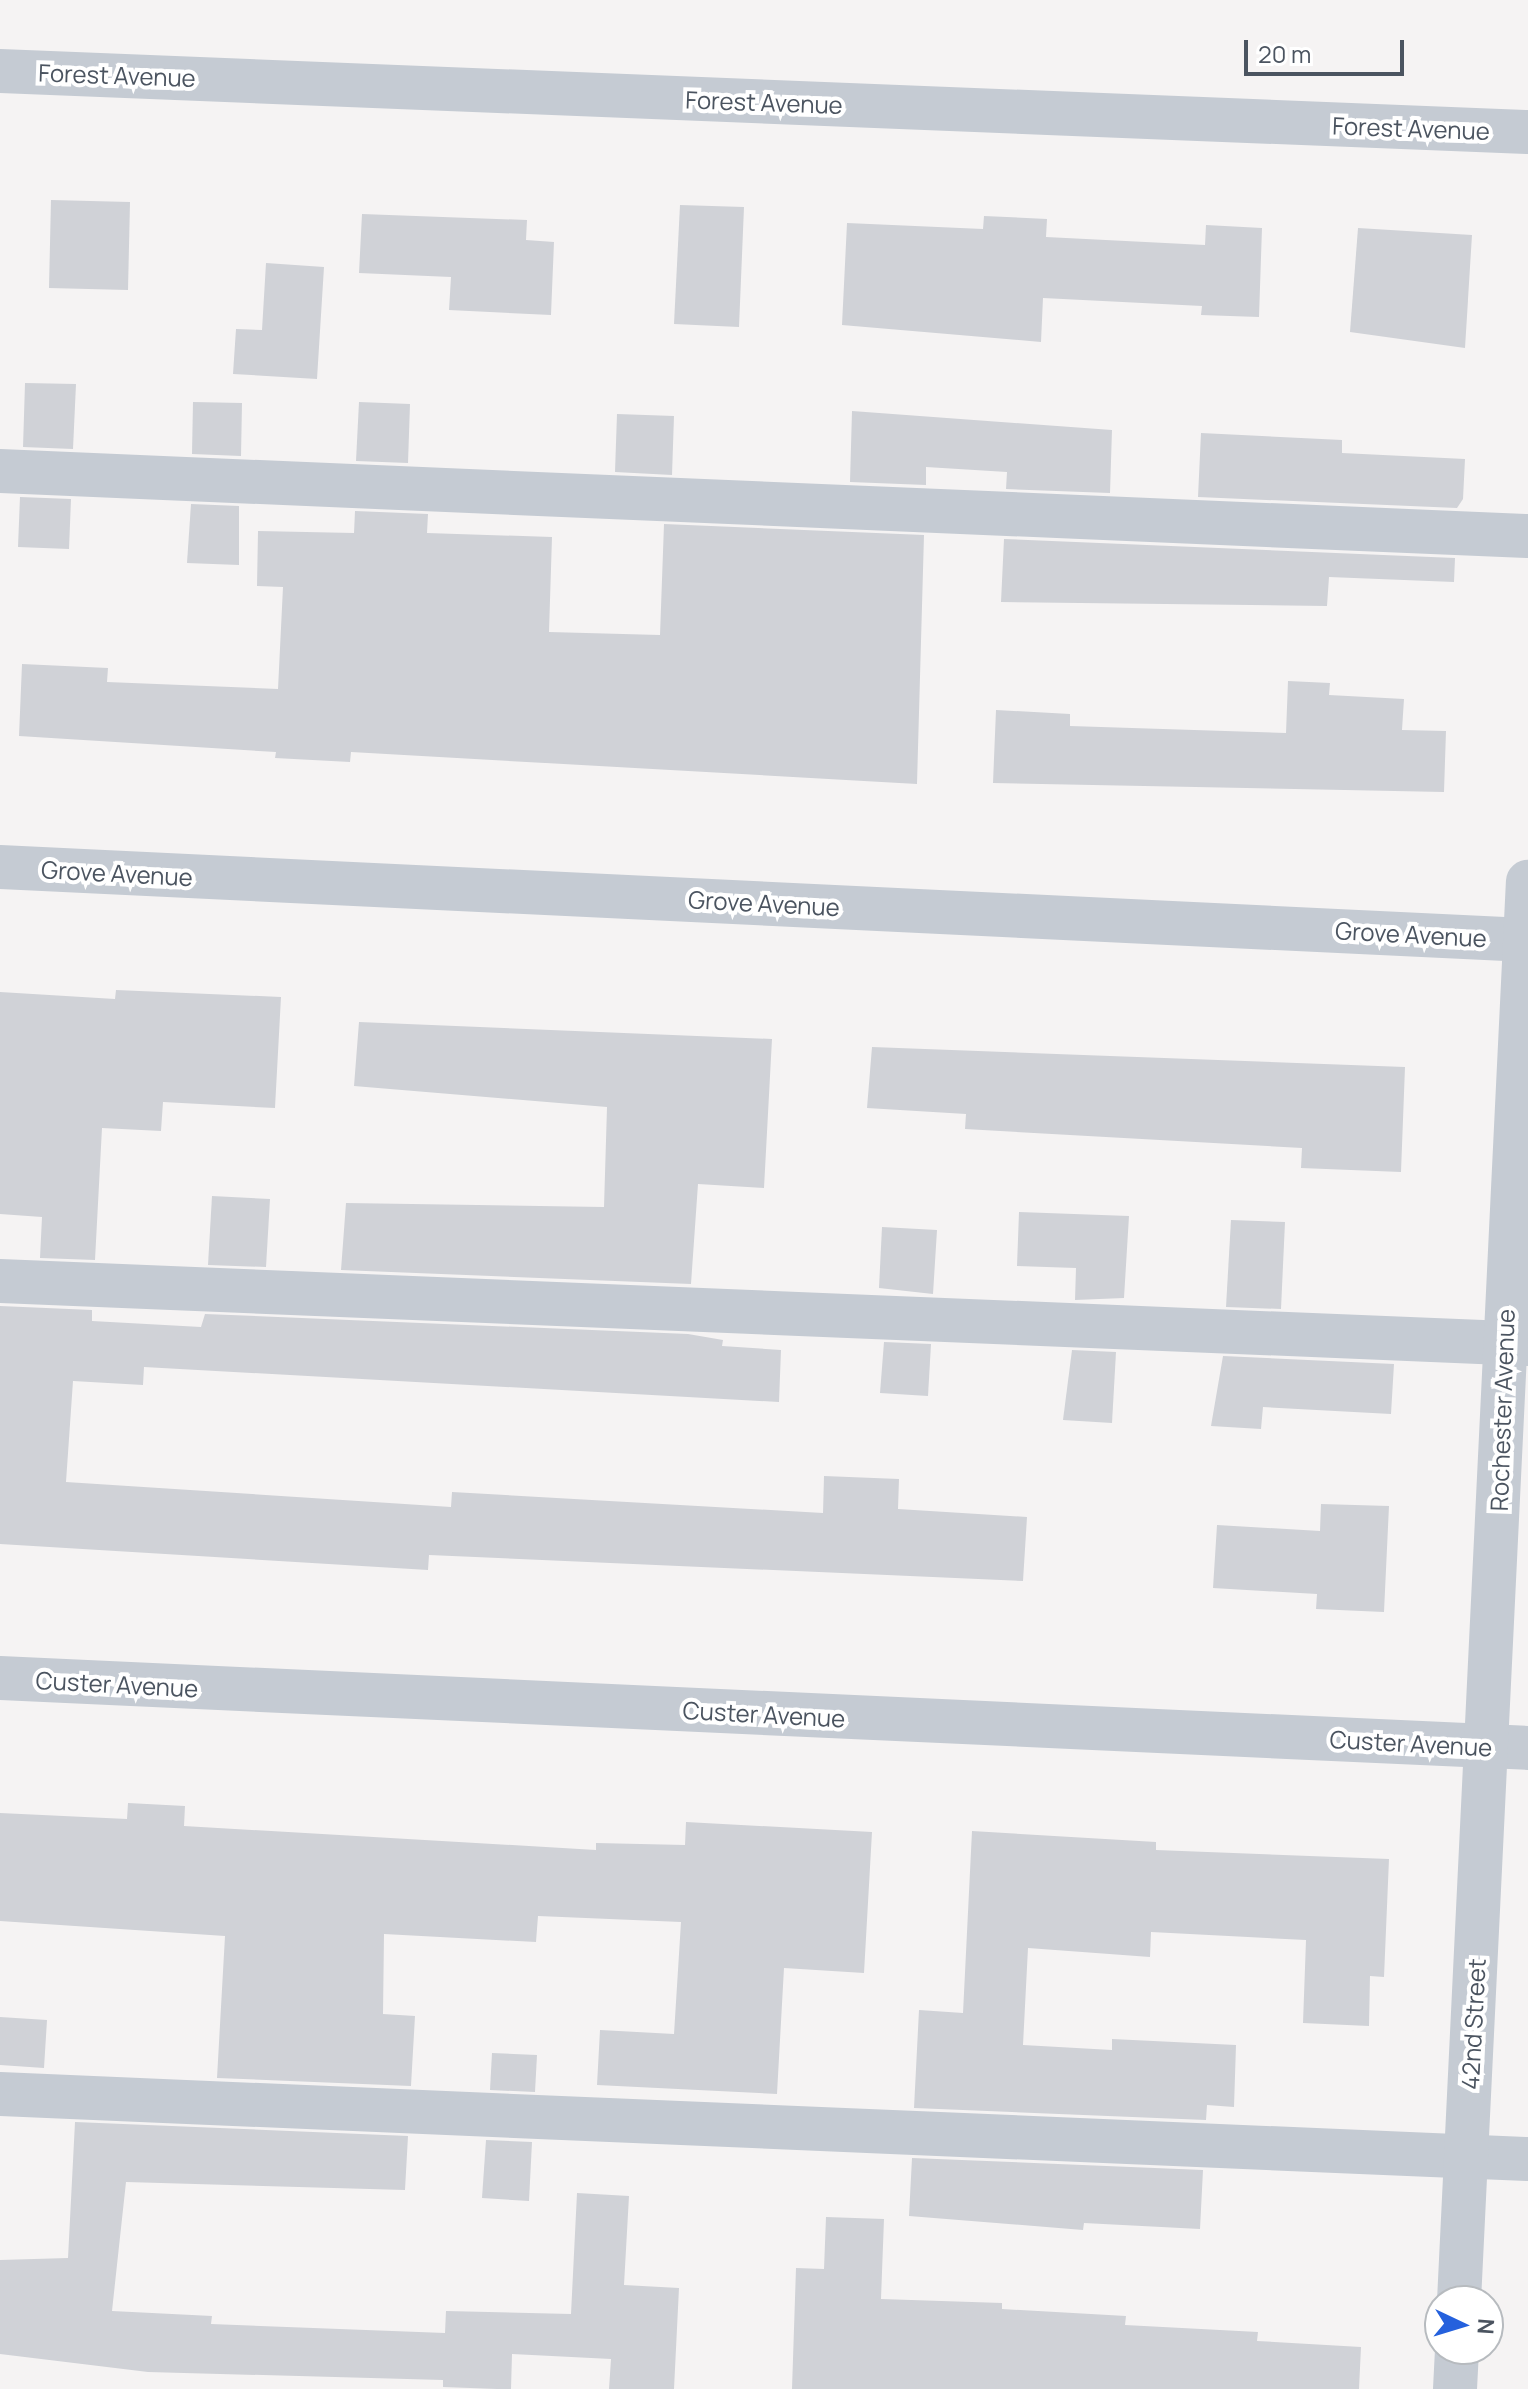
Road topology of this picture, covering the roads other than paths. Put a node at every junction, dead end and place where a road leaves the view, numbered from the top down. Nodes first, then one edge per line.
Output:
1 (0, 71) edge
2 (1528, 132) edge
3 (0, 471) edge
4 (1528, 536) edge
5 (0, 867) edge
6 (1528, 882) edge
7 (1527, 940) edge
8 (0, 1281) edge
9 (1516, 1343) edge
10 (0, 1678) edge
11 (1508, 1748) edge
12 (0, 2094) edge
13 (1466, 2157) junction
14 (1528, 2159) edge
15 (1460, 2285) edge
16 (1456, 2365) edge
17 (1455, 2389) edge

1 - 2 street, Forest Avenue
3 - 4 street
5 - 7 street, Grove Avenue
6 - 7 street, Rochester Avenue
7 - 9 street, Rochester Avenue
8 - 9 street
9 - 11 street, Rochester Avenue
10 - 11 street, Custer Avenue
11 - 13 street, 42nd Street
12 - 13 street
13 - 14 street
13 - 15 street, 42nd Street
16 - 17 street

